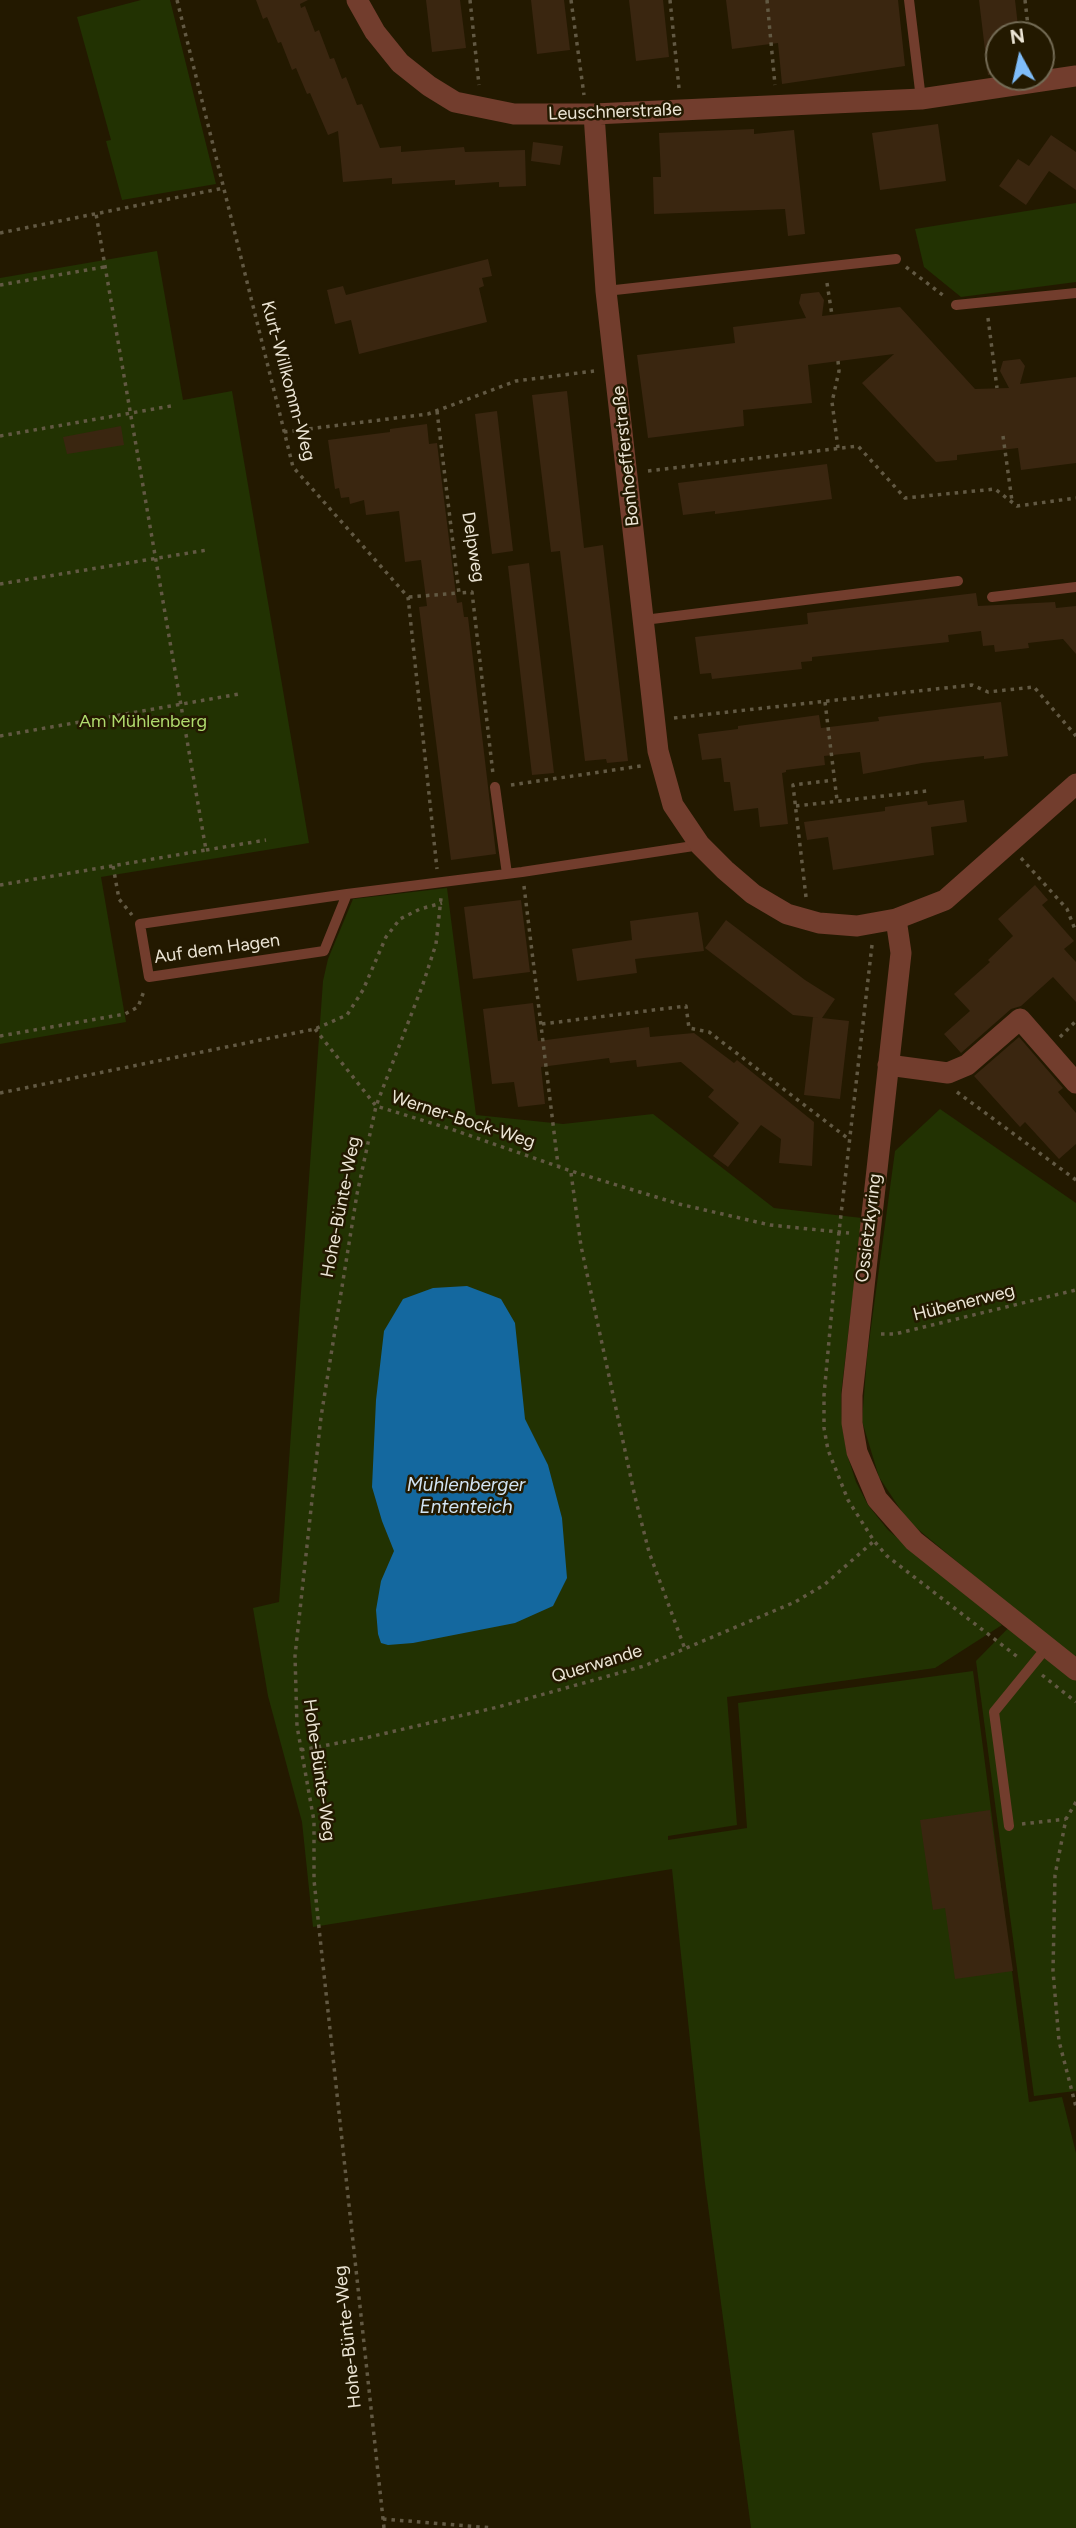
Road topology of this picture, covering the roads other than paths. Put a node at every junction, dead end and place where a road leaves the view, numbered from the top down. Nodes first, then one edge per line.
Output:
1 (357, 0) edge
2 (909, 0) edge
3 (1076, 76) edge
4 (921, 99) junction
5 (594, 114) junction
6 (896, 259) road end
7 (606, 292) junction
8 (1076, 293) edge
9 (956, 305) road end
10 (958, 581) dead end
11 (1076, 587) edge
12 (992, 597) dead end
13 (644, 620) junction
14 (1076, 784) edge
15 (495, 787) road end
16 (700, 845) junction
17 (507, 874) junction
18 (347, 894) junction
19 (896, 919) junction
20 (888, 1065) junction
21 (1076, 1083) edge
22 (1047, 1647) junction
23 (1076, 1670) edge
24 (1009, 1826) road end

1 - 5 street, Leuschnerstraße
2 - 4 lane
3 - 4 street, Leuschnerstraße
4 - 5 street, Leuschnerstraße
5 - 7 street, Bonhoefferstraße
6 - 7 lane
7 - 13 street, Bonhoefferstraße
8 - 9 lane
10 - 13 lane
11 - 12 lane
13 - 16 street, Bonhoefferstraße
14 - 19 street
15 - 17 lane
16 - 17 lane, Auf dem Hagen
16 - 19 street, Bonhoefferstraße
17 - 18 lane, Auf dem Hagen
18 - 18 lane, Auf dem Hagen
19 - 20 street, Ossietzkyring
20 - 21 street
20 - 22 street, Ossietzkyring
22 - 23 street, Ossietzkyring
22 - 24 lane

